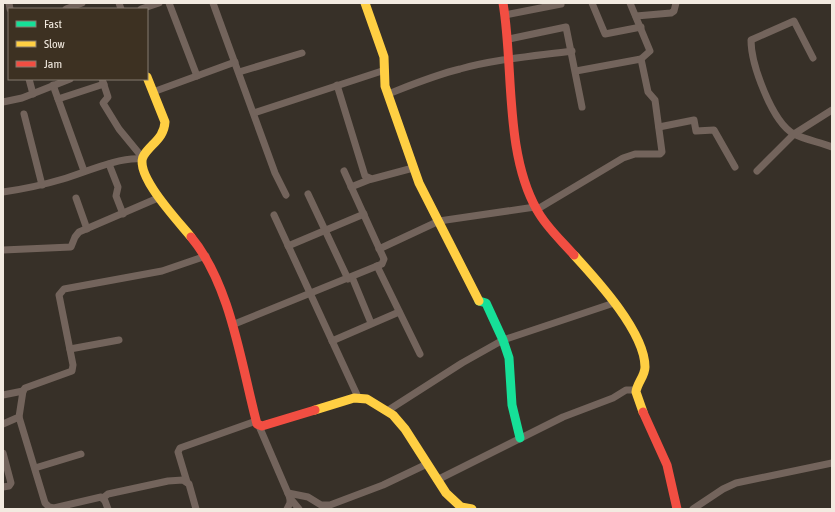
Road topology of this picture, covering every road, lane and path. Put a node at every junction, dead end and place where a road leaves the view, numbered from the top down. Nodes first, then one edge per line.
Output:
1 (82, 3) edge
2 (159, 3) edge
3 (170, 3) edge
4 (213, 3) edge
5 (365, 3) edge
6 (503, 3) edge
7 (592, 3) edge
8 (630, 3) edge
9 (676, 3) edge
10 (561, 4) edge
11 (69, 8) edge
12 (144, 8) edge
13 (505, 15) junction
14 (636, 16) junction
15 (641, 28) junction
16 (508, 38) junction
17 (302, 52) dead end
18 (572, 52) junction
19 (813, 58) dead end
20 (510, 59) junction
21 (641, 59) junction
22 (235, 62) junction
23 (384, 70) junction
24 (576, 71) junction
25 (239, 72) junction
26 (197, 76) junction
27 (29, 80) edge
28 (68, 80) edge
29 (148, 80) edge
30 (103, 82) edge
31 (338, 85) junction
32 (53, 86) junction
33 (153, 92) junction
34 (33, 94) junction
35 (388, 94) junction
36 (58, 99) junction
37 (3, 102) edge
38 (582, 107) dead end
39 (832, 110) edge
40 (254, 113) junction
41 (24, 114) dead end
42 (659, 127) junction
43 (794, 134) junction
44 (832, 147) edge
45 (142, 158) junction
46 (109, 164) junction
47 (414, 168) junction
48 (735, 168) dead end
49 (84, 171) junction
50 (757, 171) dead end
51 (344, 172) dead end
52 (372, 179) junction
53 (42, 186) junction
54 (351, 187) junction
55 (3, 192) edge
56 (308, 194) dead end
57 (286, 195) dead end
58 (76, 198) dead end
59 (158, 198) junction
60 (535, 208) junction
61 (123, 214) junction
62 (364, 214) junction
63 (274, 215) dead end
64 (439, 221) junction
65 (87, 229) junction
66 (326, 230) junction
67 (288, 246) junction
68 (379, 249) junction
69 (3, 250) edge
70 (206, 256) junction
71 (377, 266) junction
72 (350, 278) junction
73 (311, 294) junction
74 (614, 303) junction
75 (399, 312) junction
76 (371, 323) junction
77 (232, 325) junction
78 (120, 340) dead end
79 (503, 340) junction
80 (332, 341) junction
81 (70, 349) junction
82 (420, 354) dead end
83 (635, 390) junction
84 (23, 391) junction
85 (3, 395) edge
86 (358, 397) junction
87 (387, 411) junction
88 (19, 417) junction
89 (258, 423) junction
90 (3, 424) edge
91 (520, 438) junction
92 (3, 452) edge
93 (81, 454) dead end
94 (832, 463) edge
95 (427, 464) junction
96 (35, 468) junction
97 (437, 480) junction
98 (187, 482) junction
99 (3, 487) edge
100 (289, 495) junction
101 (103, 498) junction
102 (67, 507) edge
103 (46, 508) edge
104 (108, 509) edge
105 (196, 509) edge
106 (287, 509) edge
107 (299, 509) edge
108 (472, 509) edge
109 (677, 509) edge
110 (693, 509) edge

1 - 11 street
2 - 12 street
3 - 26 street
4 - 22 street
5 - 23 street
6 - 13 street
7 - 15 street
8 - 14 street
9 - 14 street
10 - 13 street
13 - 16 street
14 - 15 street
15 - 21 street
16 - 18 street
16 - 20 street
17 - 25 street
18 - 20 street
18 - 24 street
19 - 43 street
20 - 35 street
20 - 60 street
21 - 24 street
21 - 42 street
22 - 25 street
22 - 26 street
23 - 31 street
23 - 35 street
24 - 38 street
25 - 40 street
26 - 33 street
27 - 34 street
28 - 32 street
29 - 33 street
30 - 36 street
30 - 45 street
31 - 40 street
31 - 52 street
32 - 34 street
32 - 36 street
33 - 45 street
34 - 37 street
35 - 47 street
36 - 49 street
39 - 43 street
40 - 57 street
41 - 53 street
42 - 48 street
42 - 60 street
43 - 44 street
43 - 50 street
45 - 46 street
45 - 59 street
46 - 49 street
46 - 61 street
47 - 52 street
47 - 64 street
49 - 53 street
51 - 54 street
52 - 54 street
53 - 55 street
54 - 62 street
56 - 66 street
58 - 65 street
59 - 61 street
59 - 70 street
60 - 64 street
60 - 74 street
61 - 65 street
62 - 66 street
62 - 68 street
63 - 67 street
64 - 68 street
64 - 79 street
65 - 69 street
66 - 67 street
66 - 72 street
67 - 73 street
68 - 71 street
70 - 77 street
70 - 81 street
71 - 72 street
71 - 75 street
72 - 73 street
72 - 76 street
73 - 77 street
73 - 80 street
74 - 79 street
74 - 83 street
75 - 76 street
75 - 82 street
76 - 80 street
77 - 89 street
78 - 81 street
79 - 87 street
79 - 91 street
80 - 86 street
81 - 84 street
83 - 91 street
83 - 109 street
84 - 85 street
84 - 88 street
86 - 87 street
86 - 89 street
87 - 95 street
88 - 90 street
88 - 96 street
89 - 98 street
89 - 100 street
91 - 97 street
92 - 99 street
93 - 96 street
94 - 110 street
95 - 97 street
95 - 100 street
96 - 103 street
97 - 108 street
98 - 101 street
98 - 105 street
100 - 106 street
100 - 107 street
101 - 102 street
101 - 104 street
102 - 103 street

